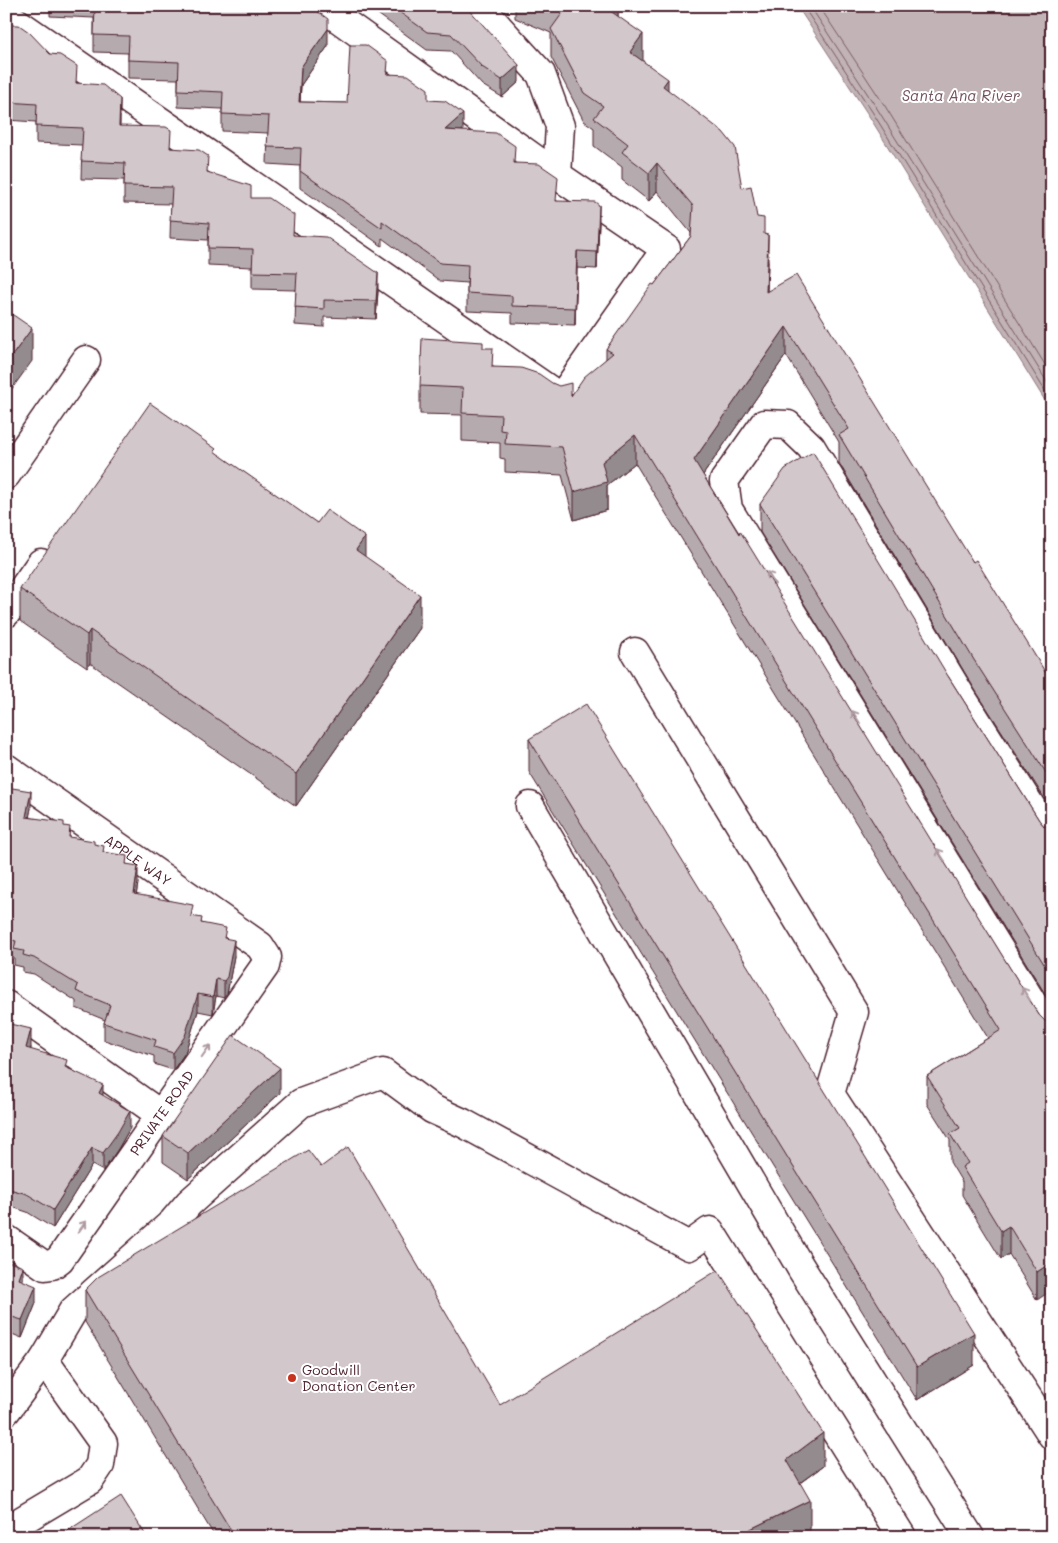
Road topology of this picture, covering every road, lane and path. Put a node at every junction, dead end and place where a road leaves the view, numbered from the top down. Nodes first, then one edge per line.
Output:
1 (321, 6) edge
2 (479, 6) edge
3 (6, 15) edge
4 (557, 175) junction
5 (86, 360) dead end
6 (6, 475) edge
7 (56, 541) edge
8 (6, 613) edge
9 (635, 652) dead end
10 (6, 768) edge
11 (530, 806) dead end
12 (1052, 840) edge
13 (267, 957) joint
14 (6, 1005) edge
15 (1052, 1035) edge
16 (161, 1115) junction
17 (6, 1239) edge
18 (44, 1360) junction
19 (6, 1411) edge
20 (1052, 1435) edge
21 (6, 1530) edge
22 (902, 1537) edge
23 (970, 1537) edge

1 - 4 street
2 - 4 street
3 - 4 street
5 - 6 street
7 - 8 street
9 - 20 street
10 - 13 street, APPLE WAY
11 - 23 street
15 -> 12 street
16 -> 13 street, PRIVATE ROAD
14 - 16 street
17 -> 16 street, PRIVATE ROAD
18 - 19 street
18 - 21 street
18 - 22 street

